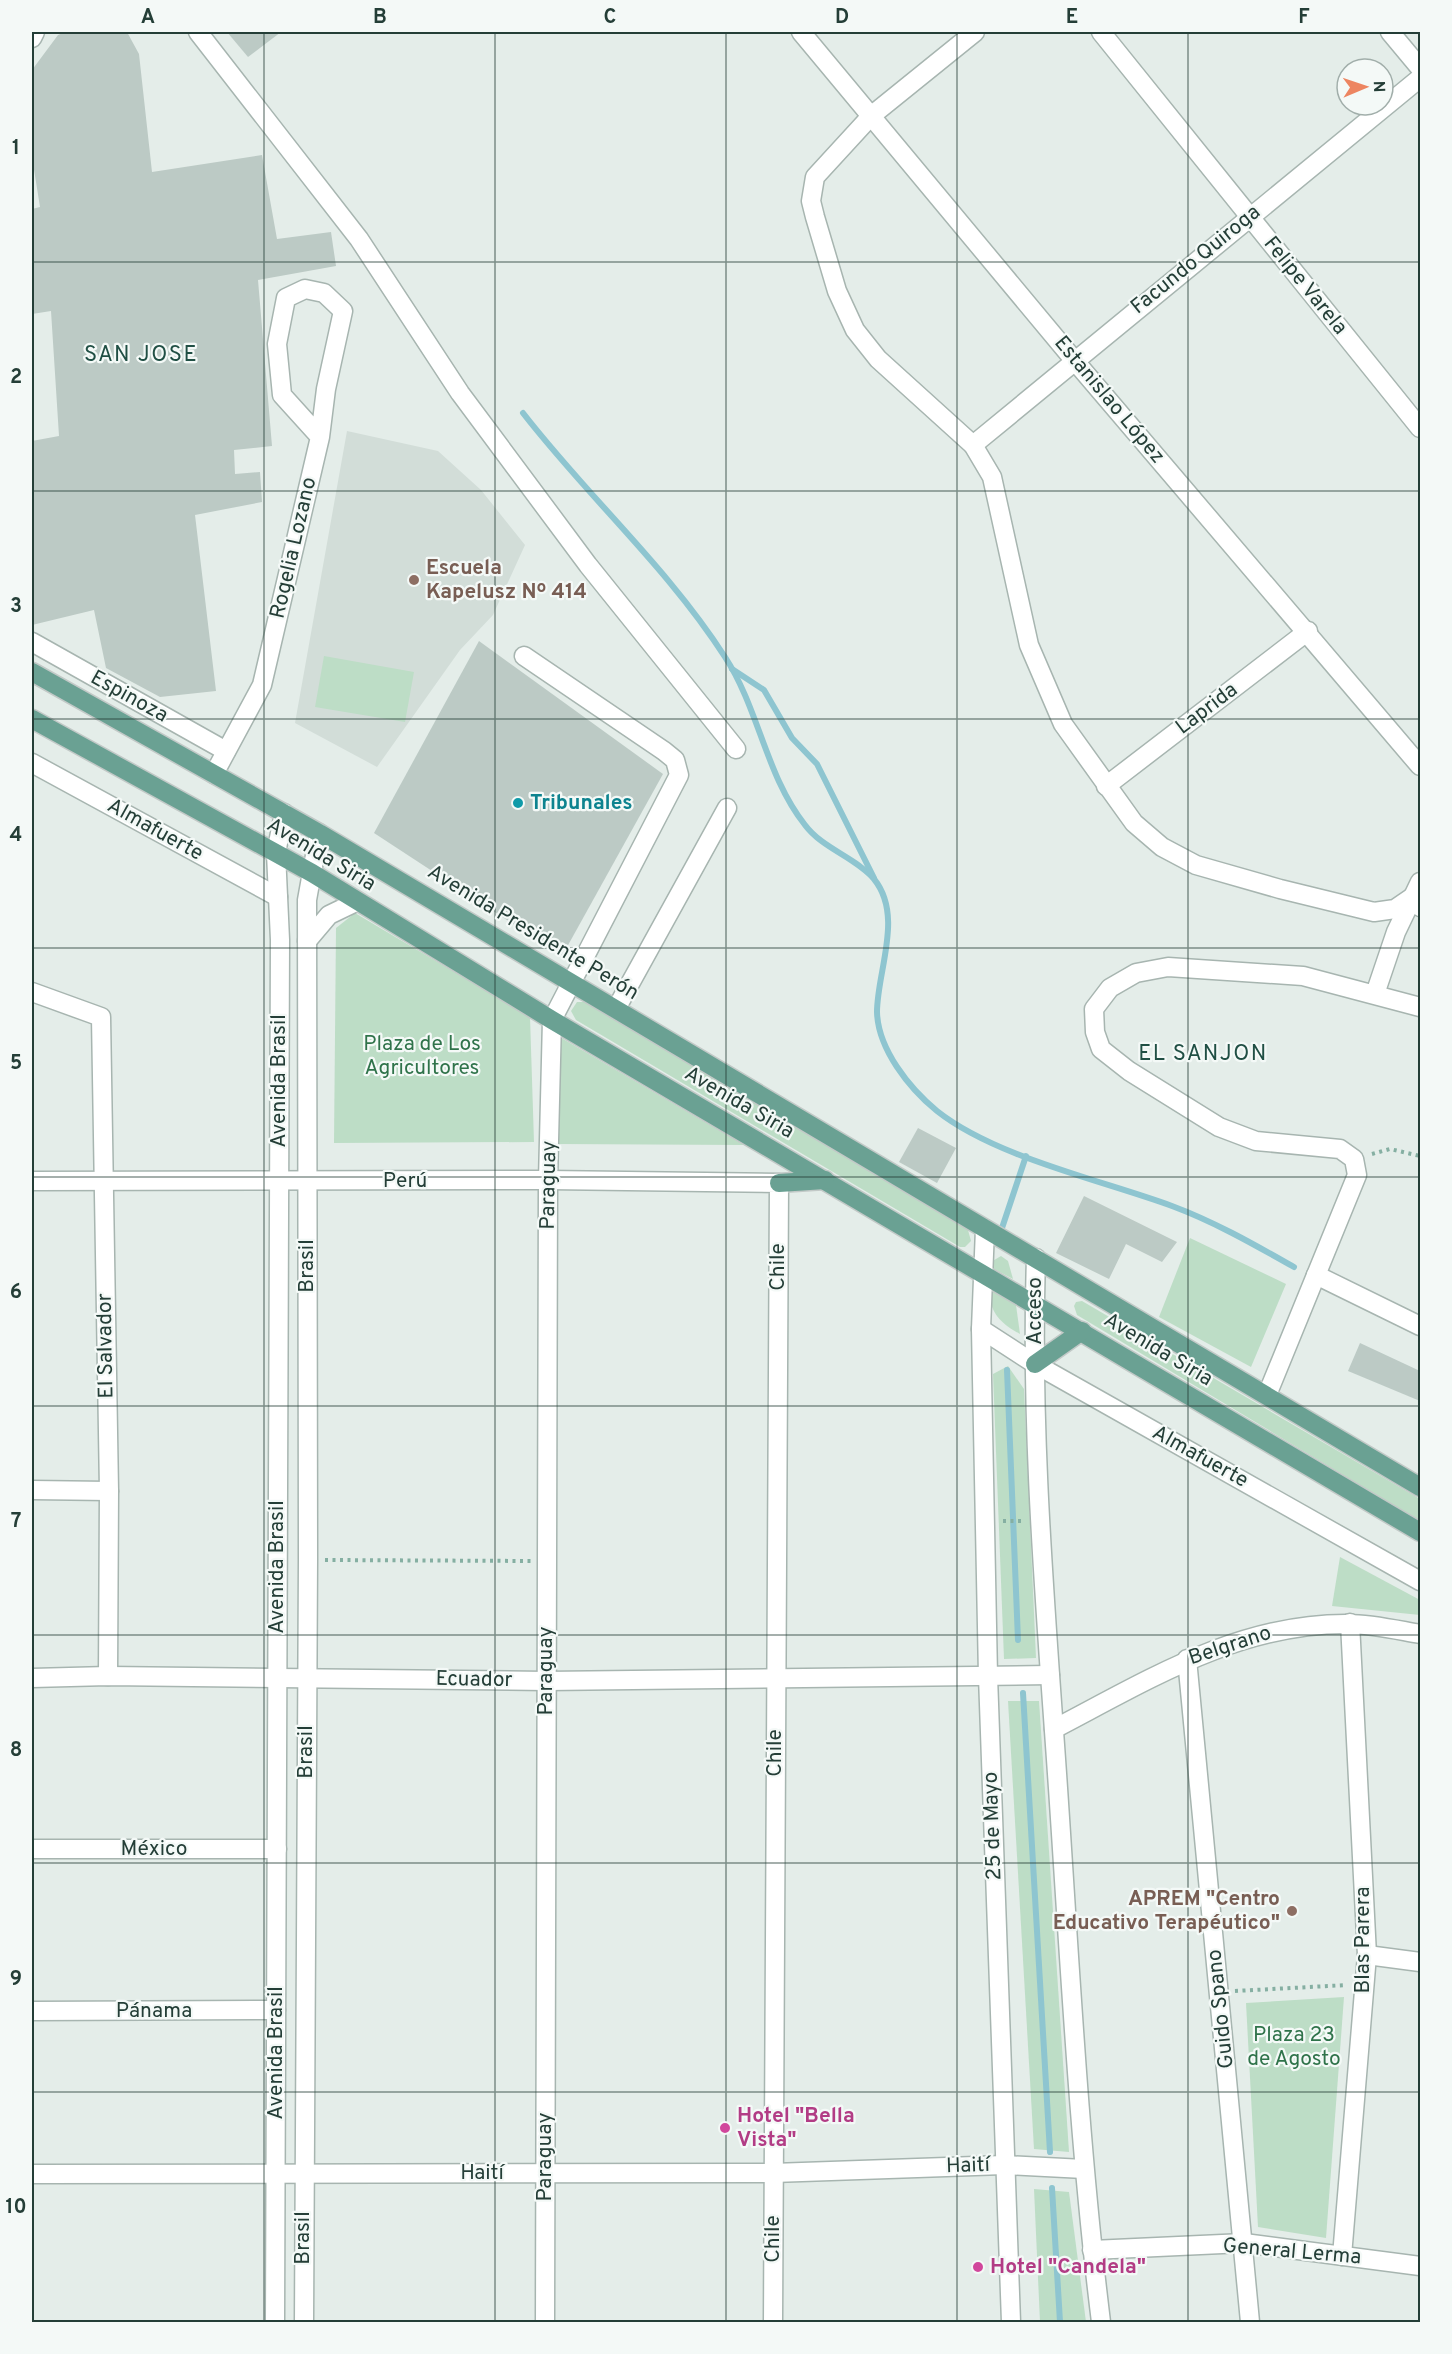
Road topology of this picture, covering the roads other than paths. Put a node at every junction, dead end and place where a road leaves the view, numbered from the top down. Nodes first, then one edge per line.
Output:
1 (35, 32) edge
2 (198, 32) edge
3 (801, 32) edge
4 (975, 32) edge
5 (1101, 32) edge
6 (1390, 32) edge
7 (32, 38) edge
8 (1420, 68) edge
9 (1420, 78) edge
10 (871, 116) junction
11 (1248, 217) junction
12 (1074, 360) junction
13 (1420, 428) edge
14 (320, 437) junction
15 (973, 445) junction
16 (1308, 631) junction
17 (32, 642) edge
18 (524, 656) dead end
19 (32, 672) edge
20 (32, 719) edge
21 (736, 749) dead end
22 (226, 751) junction
23 (32, 763) edge
24 (1420, 766) edge
25 (214, 774) junction
26 (1106, 786) junction
27 (727, 808) dead end
28 (284, 813) junction
29 (319, 832) junction
30 (276, 853) junction
31 (312, 873) junction
32 (1418, 895) edge
33 (278, 897) junction
34 (356, 902) junction
35 (307, 941) junction
36 (572, 982) junction
37 (32, 992) edge
38 (1375, 994) junction
39 (1420, 1007) edge
40 (616, 1009) junction
41 (552, 1020) junction
42 (548, 1180) junction
43 (825, 1180) junction
44 (32, 1181) edge
45 (104, 1181) junction
46 (279, 1182) junction
47 (307, 1182) junction
48 (779, 1183) junction
49 (985, 1229) junction
50 (1006, 1242) joint
51 (1036, 1258) junction
52 (984, 1274) junction
53 (1316, 1275) junction
54 (1035, 1303) junction
55 (1420, 1326) edge
56 (981, 1329) junction
57 (1082, 1331) junction
58 (1035, 1364) junction
59 (1267, 1395) junction
60 (1420, 1487) edge
61 (32, 1490) edge
62 (109, 1491) junction
63 (1420, 1532) edge
64 (1420, 1581) edge
65 (1350, 1623) junction
66 (1420, 1634) edge
67 (1186, 1659) junction
68 (1041, 1675) junction
69 (108, 1676) junction
70 (987, 1676) junction
71 (277, 1677) junction
72 (307, 1677) junction
73 (32, 1678) edge
74 (775, 1680) junction
75 (546, 1681) junction
76 (1054, 1729) junction
77 (32, 1849) edge
78 (277, 1850) junction
79 (1368, 1955) junction
80 (1420, 1962) edge
81 (276, 2010) junction
82 (32, 2011) edge
83 (1004, 2165) junction
84 (1084, 2169) junction
85 (773, 2172) junction
86 (545, 2173) junction
87 (32, 2174) edge
88 (275, 2174) junction
89 (303, 2174) junction
90 (1244, 2243) junction
91 (1092, 2250) junction
92 (1342, 2256) junction
93 (1420, 2266) edge
94 (275, 2322) edge
95 (304, 2322) edge
96 (545, 2322) edge
97 (773, 2322) edge
98 (1011, 2322) edge
99 (1101, 2322) edge
100 (1250, 2322) edge

1 - 7 street
2 - 21 street
3 - 10 street, Estanislao López
4 - 10 street
5 - 11 street, Felipe Varela
6 - 8 street
9 - 11 street, Facundo Quiroga
10 - 12 street, Estanislao López
10 - 15 street
11 - 12 street, Facundo Quiroga
11 - 13 street, Felipe Varela
12 - 15 street, Facundo Quiroga
12 - 16 street, Estanislao López
14 - 14 street, Rogelia Lozano
14 - 22 street, Rogelia Lozano
15 - 26 street
16 - 24 street, Estanislao López
16 - 26 street, Laprida
17 - 22 street, Espinoza
18 - 36 street
19 - 25 main road, Avenida Presidente Perón
20 - 30 main road, Avenida Siria
22 - 25 street, Rogelia Lozano
23 - 33 street, Almafuerte
25 - 28 main road, Avenida Presidente Perón
26 - 32 street
27 - 40 street
28 - 29 main road, Avenida Presidente Perón
28 - 30 street, Avenida Brasil
29 - 31 street, Avenida Brasil
29 - 36 main road, Avenida Presidente Perón
30 - 31 main road, Avenida Siria
30 - 33 street, Avenida Brasil
31 - 34 main road, Avenida Siria
31 - 35 street, Avenida Brasil
32 - 38 street
33 - 46 street, Avenida Brasil
34 - 35 street
34 - 41 main road, Avenida Siria
35 - 47 street, Avenida Brasil
36 - 40 main road, Avenida Presidente Perón
36 - 41 street
37 - 45 street, El Salvador
38 - 39 street
38 - 53 street
40 - 49 main road, Avenida Presidente Perón
41 - 42 street, Paraguay
41 - 43 main road, Avenida Siria
42 - 47 street, Perú
42 - 48 street, Perú
42 - 75 street, Paraguay
43 - 48 main road
43 - 52 main road, Avenida Siria
44 - 45 street, Perú
45 - 46 street, Perú
45 - 62 street, El Salvador
46 - 47 street, Perú
46 - 71 street, Avenida Brasil
47 - 72 street, Brasil
48 - 74 street, Chile
49 - 50 main road, Avenida Presidente Perón
49 - 52 street
50 - 51 main road, Avenida Siria
51 - 54 street, Acceso
51 - 59 main road, Avenida Siria
52 - 54 main road, Avenida Siria
52 - 56 street
53 - 55 street
53 - 59 street
54 - 57 main road, Avenida Siria
54 - 58 street, Acceso
56 - 58 street, Almafuerte
56 - 70 street, 25 de Mayo
57 - 58 main road
57 - 63 main road, Avenida Siria
58 - 64 street, Almafuerte
58 - 68 street
59 - 60 main road, Avenida Siria
61 - 62 street
62 - 69 street, El Salvador
65 - 66 street, Belgrano
65 - 67 street, Belgrano
65 - 79 street, Blas Parera
67 - 76 street, Belgrano
67 - 90 street, Guido Spano
68 - 70 street, Ecuador
68 - 76 street
69 - 71 street, Ecuador
69 - 73 street, Ecuador
70 - 74 street, Ecuador
70 - 83 street, 25 de Mayo
71 - 72 street, Ecuador
71 - 78 street, Avenida Brasil
72 - 75 street, Ecuador
72 - 89 street, Brasil
74 - 75 street, Ecuador
74 - 85 street, Chile
75 - 86 street, Paraguay
76 - 84 street
77 - 78 street, México
78 - 81 street, Avenida Brasil
79 - 80 street
79 - 92 street, Blas Parera
81 - 82 street, Pánama
81 - 88 street, Avenida Brasil
83 - 84 street, Haití
83 - 85 street, Haití
83 - 98 street, 25 de Mayo
84 - 91 street
85 - 86 street, Haití
85 - 97 street, Chile
86 - 89 street, Haití
86 - 96 street, Paraguay
87 - 88 street, Haití
88 - 89 street, Haití
88 - 94 street, Avenida Brasil
89 - 95 street, Brasil
90 - 91 street, General Lerma
90 - 92 street, General Lerma
90 - 100 street, Guido Spano
91 - 99 street
92 - 93 street, General Lerma

